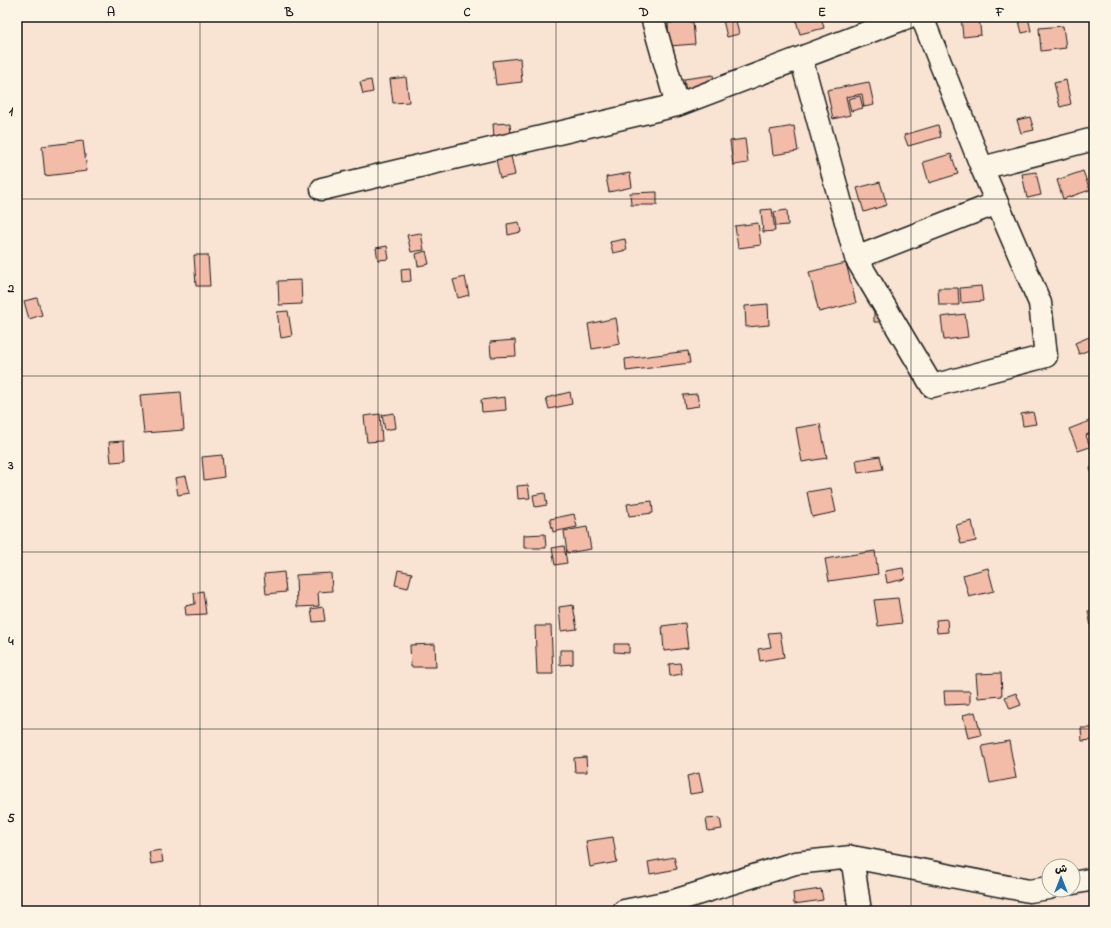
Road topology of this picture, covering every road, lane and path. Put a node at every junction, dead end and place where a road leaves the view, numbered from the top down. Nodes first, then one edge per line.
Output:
1 (652, 17) edge
2 (908, 17) edge
3 (922, 17) edge
4 (801, 58) junction
5 (677, 105) junction
6 (1094, 139) edge
7 (982, 168) junction
8 (322, 189) dead end
9 (997, 203) junction
10 (856, 258) junction
11 (852, 857) junction
12 (1094, 879) edge
13 (1081, 881) edge
14 (1041, 889) edge
15 (674, 906) edge
16 (624, 911) edge
17 (860, 911) edge

1 - 5 street
2 - 4 street
3 - 7 street
4 - 5 street
4 - 10 street
5 - 8 street
6 - 7 street
7 - 9 street
9 - 10 street
9 - 10 street
11 - 14 street
11 - 15 street
11 - 17 street
12 - 13 street
15 - 16 street

